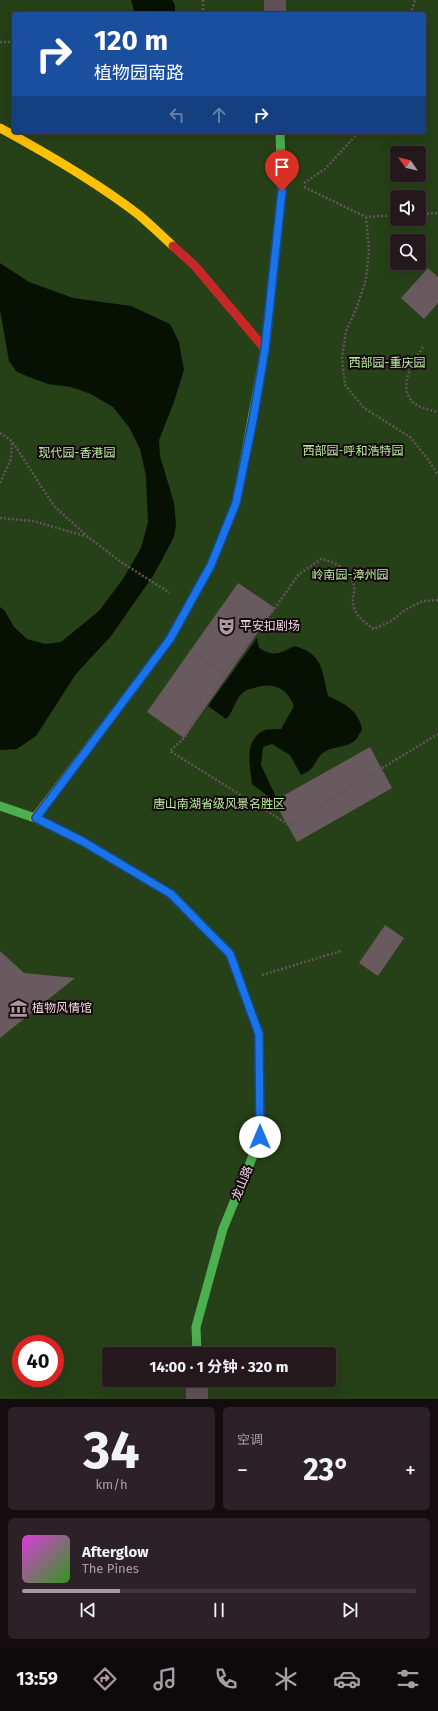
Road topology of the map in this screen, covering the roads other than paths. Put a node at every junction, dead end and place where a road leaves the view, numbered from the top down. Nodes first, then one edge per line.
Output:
1 (275, 0) edge
2 (275, 12) edge
3 (0, 128) edge
4 (280, 134) edge
5 (265, 349) junction
6 (0, 806) edge
7 (36, 818) junction
8 (196, 1347) edge
9 (197, 1387) edge
10 (197, 1399) edge

1 - 2 street
3 - 5 street
4 - 5 street
5 - 7 street
6 - 7 street, 龙山路
7 - 8 street, 龙山路
9 - 10 street

